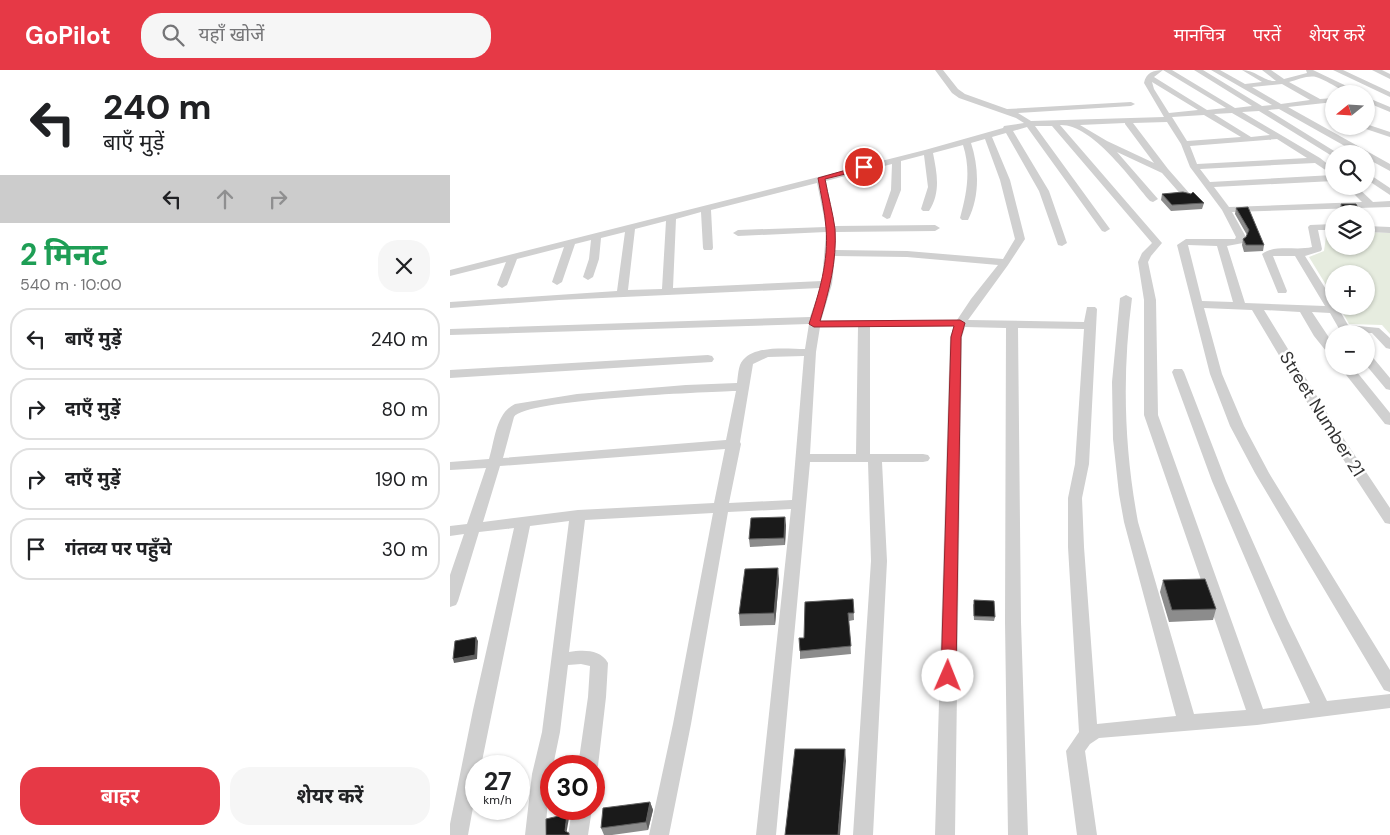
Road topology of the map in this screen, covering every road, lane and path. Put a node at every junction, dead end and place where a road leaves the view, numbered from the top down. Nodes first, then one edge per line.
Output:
1 (939, 70) edge
2 (1159, 70) edge
3 (1167, 70) edge
4 (1198, 70) edge
5 (1215, 70) edge
6 (1246, 70) edge
7 (1266, 70) edge
8 (1288, 70) edge
9 (1308, 70) edge
10 (1337, 70) edge
11 (1376, 70) edge
12 (1317, 74) junction
13 (1149, 76) junction
14 (1300, 76) junction
15 (1390, 77) edge
16 (1283, 82) junction
17 (1269, 83) junction
18 (1338, 85) edge
19 (1244, 86) junction
20 (1390, 86) edge
21 (1227, 87) junction
22 (1377, 88) junction
23 (1200, 89) junction
24 (1175, 92) junction
25 (1154, 95) junction
26 (1390, 95) edge
27 (1325, 101) edge
28 (1319, 102) junction
29 (1375, 103) edge
30 (1131, 104) dead end
31 (1325, 105) edge
32 (1282, 106) junction
33 (1263, 108) junction
34 (1235, 110) junction
35 (1390, 110) edge
36 (1004, 111) junction
37 (1206, 112) junction
38 (1168, 117) junction
39 (1128, 122) junction
40 (1054, 123) junction
41 (1072, 123) junction
42 (1028, 124) junction
43 (1007, 128) junction
44 (1375, 129) edge
45 (987, 134) junction
46 (1390, 135) edge
47 (1277, 137) junction
48 (1249, 139) junction
49 (966, 140) junction
50 (1104, 143) junction
51 (1185, 144) junction
52 (1350, 145) edge
53 (1325, 148) edge
54 (928, 152) junction
55 (897, 159) junction
56 (1375, 159) edge
57 (1317, 160) junction
58 (1325, 166) edge
59 (1194, 167) junction
60 (1390, 168) edge
61 (1165, 171) junction
62 (821, 178) junction
63 (1325, 178) edge
64 (1375, 181) edge
65 (1208, 185) junction
66 (1390, 192) edge
67 (1360, 195) edge
68 (1188, 196) edge
69 (1153, 198) dead end
70 (1390, 204) edge
71 (1371, 205) joint
72 (1325, 206) edge
73 (706, 208) junction
74 (926, 209) dead end
75 (1226, 209) junction
76 (887, 216) dead end
77 (670, 218) junction
78 (965, 218) dead end
79 (1325, 227) edge
80 (630, 228) junction
81 (935, 228) dead end
82 (830, 229) junction
83 (1105, 229) dead end
84 (1375, 229) edge
85 (1390, 230) edge
86 (738, 233) dead end
87 (596, 236) junction
88 (571, 242) junction
89 (1221, 242) junction
90 (1062, 243) dead end
91 (708, 248) dead end
92 (830, 253) junction
93 (1299, 253) junction
94 (513, 257) junction
95 (1005, 262) junction
96 (450, 273) edge
97 (588, 277) dead end
98 (557, 282) dead end
99 (827, 284) junction
100 (502, 285) dead end
101 (1282, 291) dead end
102 (667, 292) junction
103 (622, 294) junction
104 (1325, 297) edge
105 (1126, 298) dead end
106 (1198, 304) junction
107 (450, 305) edge
108 (1240, 306) junction
109 (1256, 307) junction
110 (1091, 309) dead end
111 (1304, 309) junction
112 (1325, 310) edge
113 (814, 322) junction
114 (960, 323) junction
115 (864, 324) junction
116 (1012, 324) junction
117 (1090, 326) junction
118 (1375, 330) edge
119 (450, 332) edge
120 (1325, 342) edge
121 (1390, 345) edge
122 (810, 352) junction
123 (708, 359) dead end
124 (1375, 368) edge
125 (1178, 372) dead end
126 (450, 374) edge
127 (1352, 375) edge
128 (1390, 386) edge
129 (744, 387) junction
130 (1390, 421) edge
131 (734, 444) junction
132 (869, 457) junction
133 (803, 458) junction
134 (923, 458) dead end
135 (496, 463) junction
136 (450, 466) edge
137 (798, 504) junction
138 (720, 509) junction
139 (578, 515) junction
140 (1390, 519) edge
141 (523, 522) junction
142 (472, 528) junction
143 (450, 531) edge
144 (450, 600) edge
145 (560, 660) junction
146 (1390, 685) edge
147 (1390, 701) edge
148 (1322, 709) junction
149 (1257, 717) junction
150 (1187, 723) junction
151 (1088, 734) junction
152 (589, 755) edge
153 (580, 820) edge
154 (458, 835) edge
155 (535, 835) edge
156 (578, 835) edge
157 (659, 835) edge
158 (766, 835) edge
159 (863, 835) edge
160 (945, 835) edge
161 (1018, 835) edge
162 (1087, 835) edge

1 - 36 street
2 - 13 street
3 - 23 street
4 - 21 street
5 - 19 street
6 - 17 street
7 - 16 street
8 - 14 street
9 - 12 street
10 - 22 street
11 - 15 street
12 - 14 street
12 - 18 street
13 - 24 street
13 - 25 street
14 - 16 street
16 - 17 street
16 - 28 street
17 - 19 street
19 - 21 street
19 - 32 street
20 - 22 street
21 - 33 street
22 - 26 street
23 - 24 street
23 - 34 street
24 - 25 street
24 - 37 street
25 - 38 street
27 - 28 street
28 - 31 street
28 - 32 street
29 - 35 street
30 - 36 street
32 - 33 street
32 - 52 street
33 - 34 street
33 - 53 street
34 - 37 street
34 - 47 street
36 - 42 street
37 - 38 street
37 - 48 street
38 - 39 street
38 - 51 street
39 - 41 street
39 - 61 street
40 - 41 street
40 - 42 street
40 - 149 street
41 - 50 street
42 - 43 street
42 - 83 street
43 - 45 street
43 - 90 street
44 - 46 street
45 - 49 street
45 - 95 street
47 - 48 street
47 - 57 street
48 - 51 street
49 - 54 street
49 - 78 street
50 - 61 street
50 - 69 street
51 - 59 street
54 - 55 street
54 - 74 street
55 - 62 street
55 - 76 street
56 - 60 street
57 - 58 street
57 - 59 street
59 - 65 street
61 - 68 street
62 - 73 street
62 - 82 street
63 - 65 street
64 - 66 street
65 - 75 street
67 - 71 street
70 - 71 street
72 - 75 street
73 - 77 street
73 - 91 street
75 - 89 street
77 - 80 street
77 - 102 street
79 - 93 street
80 - 87 street
80 - 103 street
81 - 82 street
82 - 86 street
82 - 92 street
84 - 85 street
87 - 88 street
87 - 97 street
88 - 94 street
88 - 98 street
89 - 106 street
89 - 108 street
92 - 95 street
92 - 99 street
93 - 101 street
93 - 104 street
94 - 96 street
94 - 100 street
95 - 114 street
99 - 102 street
99 - 113 street
102 - 103 street
103 - 107 street
105 - 150 street
106 - 108 street
106 - 146 street
108 - 109 street
109 - 111 street
109 - 140 street, Street Number 21
110 - 117 street
111 - 112 street
111 - 120 street
113 - 115 street
113 - 119 street
113 - 122 street
114 - 115 street
114 - 116 street
114 - 160 street
115 - 132 street
116 - 117 street
116 - 161 street
117 - 151 street
118 - 121 street
122 - 129 street
122 - 133 street
123 - 126 street
124 - 128 street
125 - 148 street
127 - 130 street
129 - 131 street
129 - 135 street
131 - 135 street
131 - 138 street
132 - 133 street
132 - 134 street
132 - 159 street
133 - 137 street
135 - 136 street
135 - 142 street
137 - 138 street
137 - 158 street
138 - 139 street
138 - 157 street
139 - 141 street
139 - 145 street
141 - 142 street
141 - 154 street
142 - 143 street
142 - 144 street
145 - 152 street
145 - 155 street
147 - 148 street
148 - 149 street
149 - 150 street
150 - 151 street
151 - 162 street
153 - 156 street

